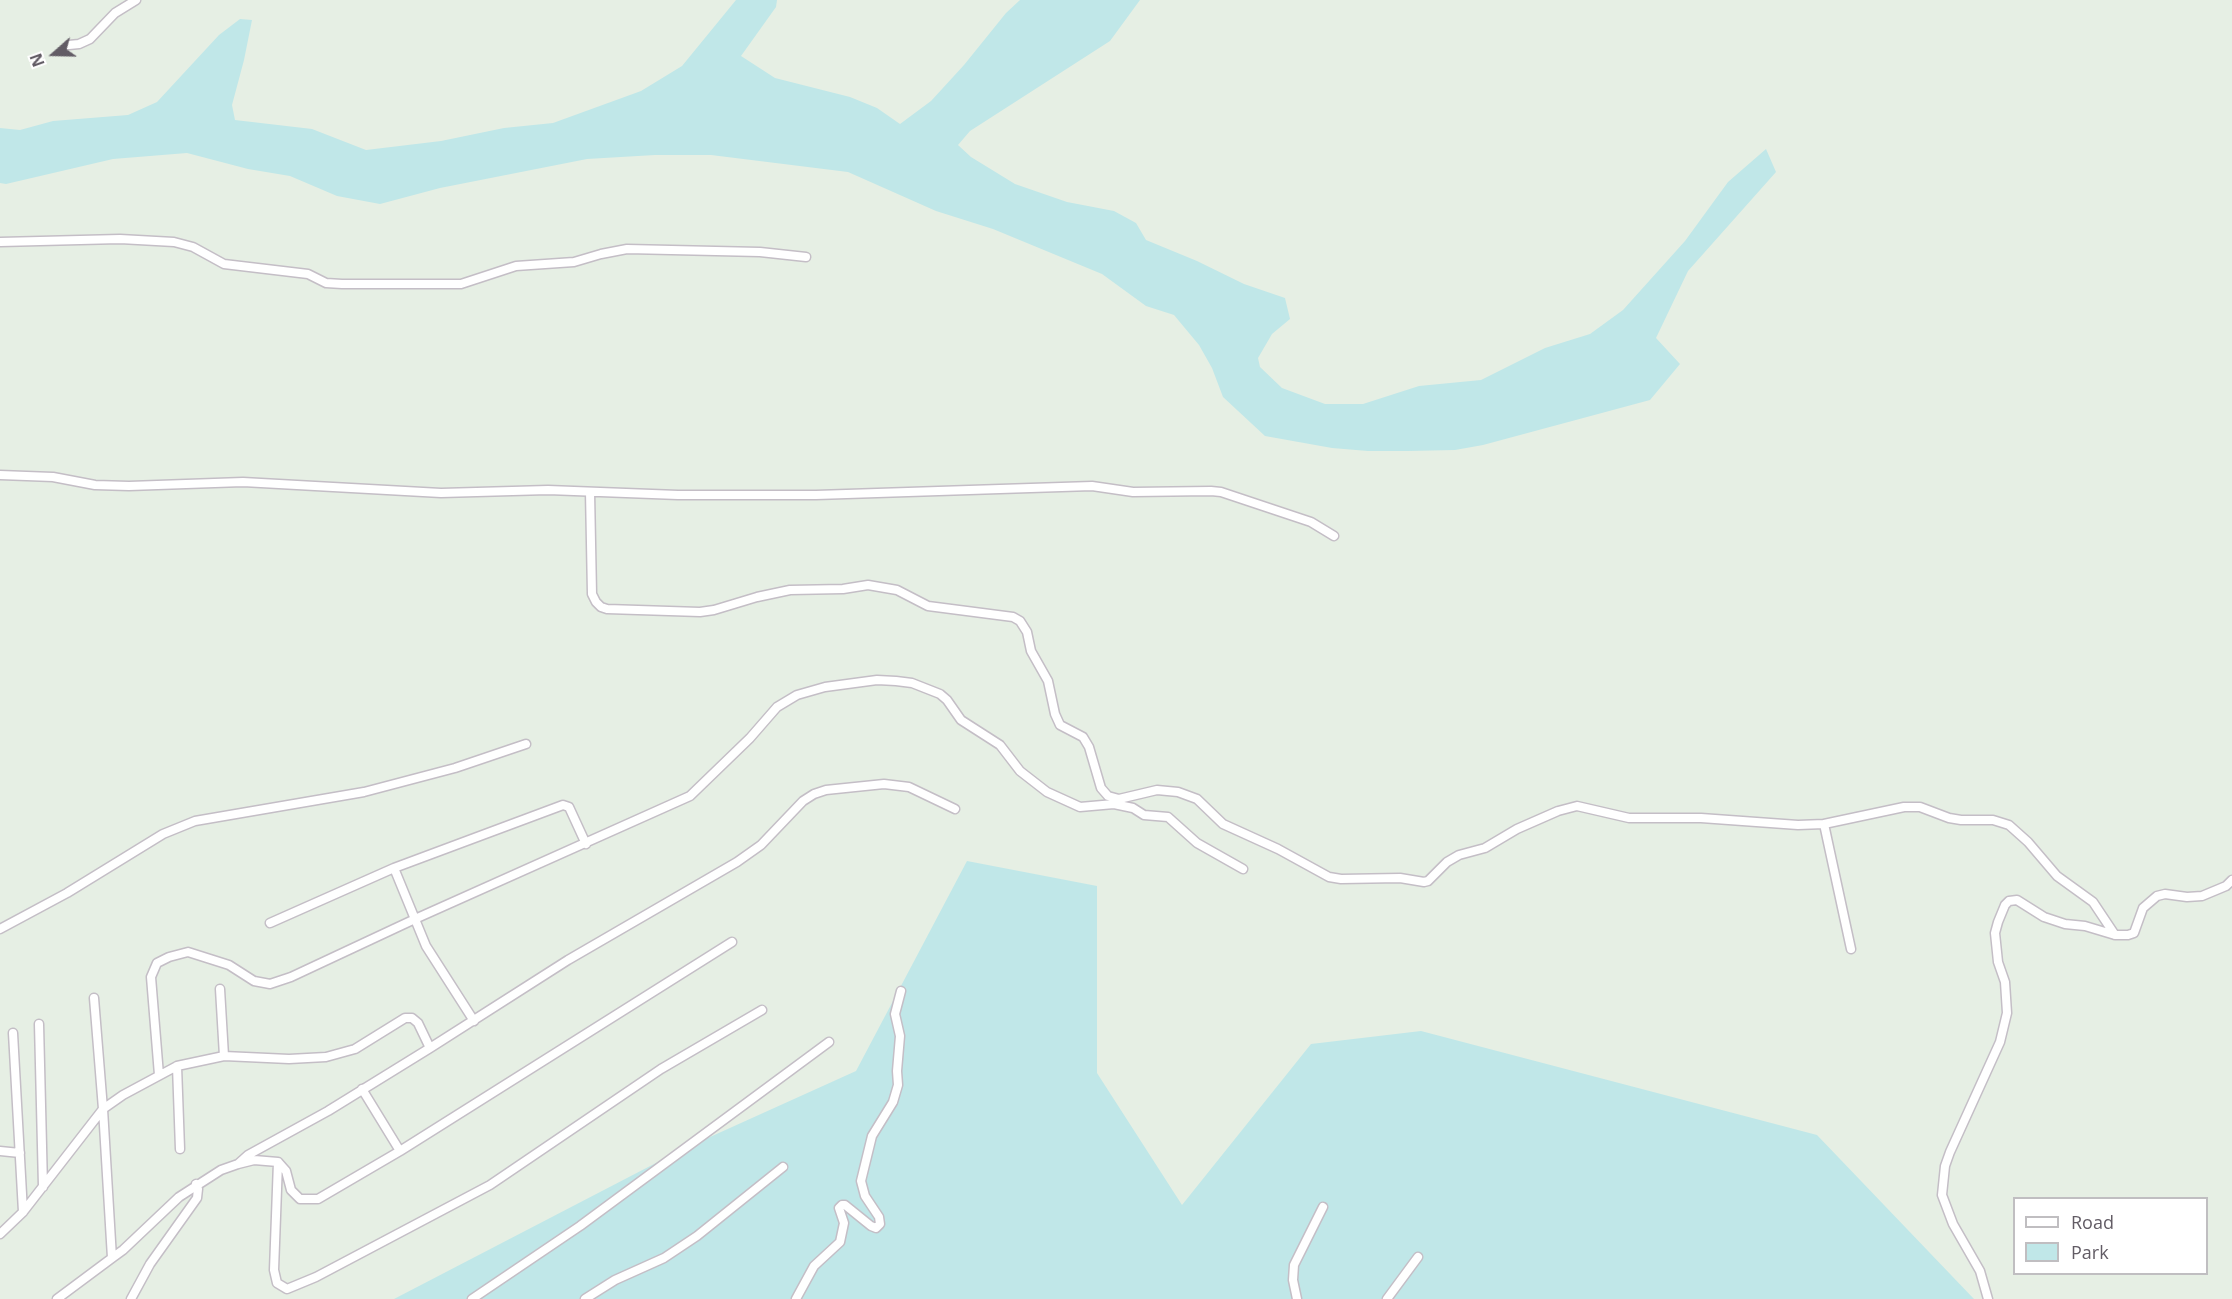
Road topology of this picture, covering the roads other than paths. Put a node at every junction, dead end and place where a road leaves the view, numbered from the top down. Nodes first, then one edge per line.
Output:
1 (136, 0) edge
2 (69, 45) dead end
3 (0, 242) edge
4 (807, 257) dead end
5 (0, 475) edge
6 (590, 492) junction
7 (1334, 536) dead end
8 (526, 744) dead end
9 (1108, 796) junction
10 (1114, 804) junction
11 (955, 809) dead end
12 (1824, 825) junction
13 (586, 844) junction
14 (394, 868) junction
15 (1244, 869) dead end
16 (2232, 880) edge
17 (415, 919) junction
18 (270, 922) dead end
19 (0, 929) edge
20 (2115, 935) junction
21 (732, 942) dead end
22 (1851, 949) dead end
23 (220, 989) dead end
24 (901, 991) dead end
25 (94, 998) dead end
26 (762, 1010) dead end
27 (474, 1021) junction
28 (39, 1024) dead end
29 (13, 1033) dead end
30 (829, 1042) dead end
31 (430, 1048) junction
32 (224, 1056) junction
33 (177, 1066) junction
34 (159, 1074) junction
35 (362, 1089) junction
36 (103, 1109) junction
37 (180, 1149) dead end
38 (0, 1151) edge
39 (400, 1151) junction
40 (20, 1153) junction
41 (278, 1162) junction
42 (238, 1164) junction
43 (783, 1167) dead end
44 (196, 1184) junction
45 (43, 1187) junction
46 (1323, 1207) dead end
47 (23, 1212) junction
48 (0, 1234) edge
49 (1418, 1257) dead end
50 (112, 1258) junction
51 (57, 1299) edge
52 (131, 1299) edge
53 (472, 1299) edge
54 (585, 1299) edge
55 (796, 1299) edge
56 (1297, 1299) edge
57 (1387, 1299) edge
58 (1988, 1299) edge

1 - 2 street
3 - 4 street
5 - 6 street
6 - 7 street
6 - 9 street
8 - 19 street
9 - 10 street
9 - 12 street
10 - 13 street
10 - 15 street
11 - 27 street
12 - 20 street
12 - 22 street
13 - 14 street
13 - 17 street
14 - 17 street
14 - 18 street
16 - 20 street
17 - 27 street
17 - 34 street
20 - 58 street
21 - 39 street
23 - 32 street
24 - 55 street
25 - 36 street
26 - 41 street
27 - 31 street
28 - 45 street
29 - 40 street
30 - 53 street
31 - 32 street
31 - 35 street
32 - 33 street
33 - 34 street
33 - 37 street
34 - 36 street
35 - 39 street
35 - 42 street
36 - 45 street
36 - 50 street
38 - 40 street
39 - 41 street
40 - 47 street
41 - 42 street
42 - 44 street
43 - 54 street
44 - 50 street
44 - 52 street
45 - 47 street
46 - 56 street
47 - 48 street
49 - 57 street
50 - 51 street

